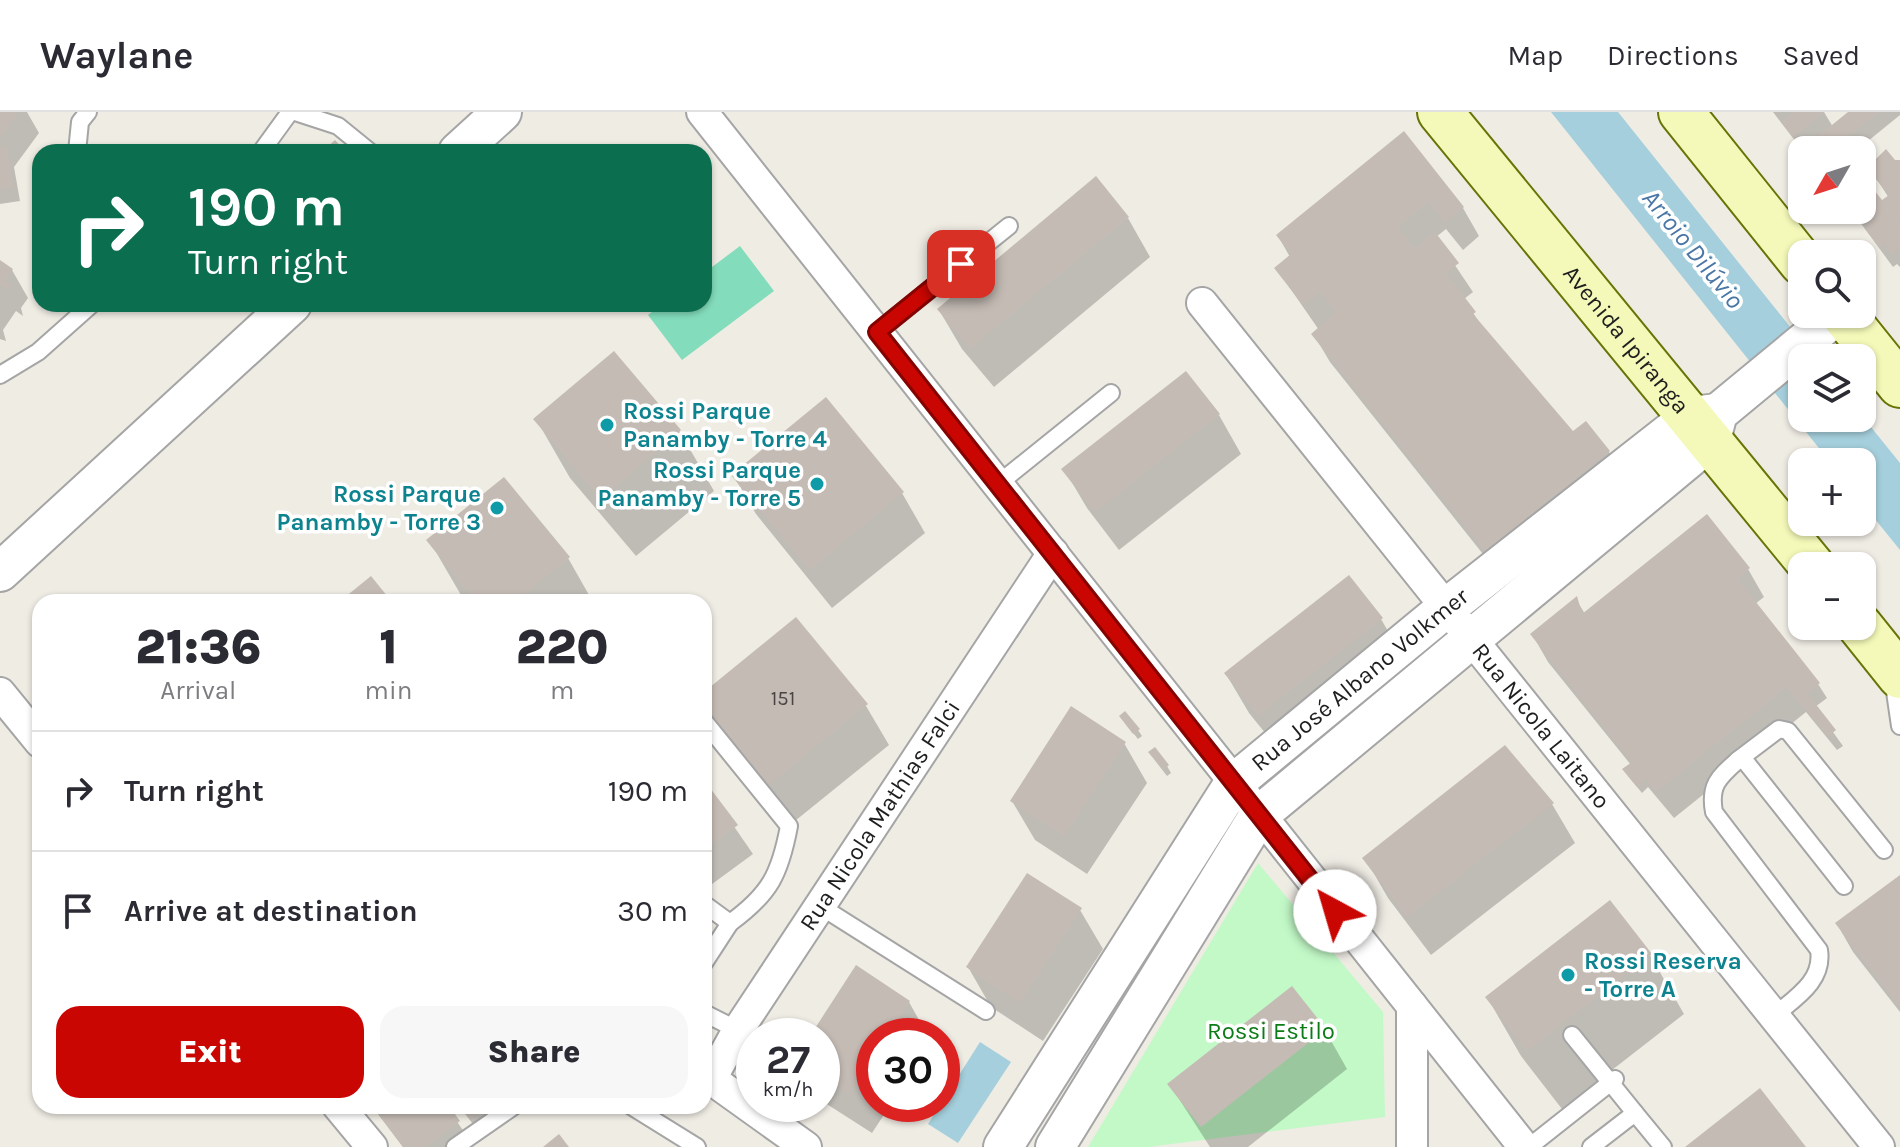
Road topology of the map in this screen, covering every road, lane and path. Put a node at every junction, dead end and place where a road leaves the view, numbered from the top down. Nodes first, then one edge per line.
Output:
1 (88, 112) edge
2 (292, 112) edge
3 (702, 112) edge
4 (1440, 112) edge
5 (1681, 112) edge
6 (497, 114) edge
7 (78, 144) edge
8 (267, 144) edge
9 (360, 144) edge
10 (466, 144) edge
11 (1009, 226) dead end
12 (1788, 246) edge
13 (1202, 303) dead end
14 (83, 312) edge
15 (283, 312) edge
16 (1823, 328) edge
17 (1843, 328) edge
18 (877, 332) junction
19 (0, 375) edge
20 (1900, 385) edge
21 (1111, 393) dead end
22 (1714, 416) junction
23 (998, 484) junction
24 (1803, 552) edge
25 (1053, 553) junction
26 (0, 572) edge
27 (1457, 623) junction
28 (1871, 640) edge
29 (1895, 670) edge
30 (0, 693) edge
31 (1900, 726) edge
32 (712, 731) edge
33 (32, 732) edge
34 (1738, 760) junction
35 (1234, 783) junction
36 (1259, 815) junction
37 (1884, 850) dead end
38 (1844, 886) dead end
39 (820, 906) junction
40 (712, 910) edge
41 (730, 923) junction
42 (712, 951) edge
43 (1412, 1006) junction
44 (986, 1011) dead end
45 (1774, 1016) junction
46 (712, 1017) edge
47 (746, 1018) edge
48 (736, 1029) edge
49 (736, 1033) edge
50 (1572, 1035) dead end
51 (1059, 1058) junction
52 (712, 1070) edge
53 (1097, 1079) junction
54 (712, 1081) edge
55 (1613, 1081) junction
56 (1635, 1113) junction
57 (345, 1114) edge
58 (502, 1114) edge
59 (644, 1114) edge
60 (372, 1147) edge
61 (455, 1147) edge
62 (697, 1147) edge
63 (806, 1147) edge
64 (1003, 1147) edge
65 (1055, 1147) edge
66 (1412, 1147) edge
67 (1526, 1147) edge
68 (1591, 1147) edge
69 (1663, 1147) edge
70 (1879, 1147) edge

1 - 7 lane
2 - 8 lane
2 - 9 lane
3 - 18 street
4 - 22 main road, Avenida Ipiranga
5 - 12 main road
6 - 10 street
11 - 18 lane
13 - 27 street, Rua Nicola Laitano
14 - 19 lane
15 - 26 street
16 - 22 street, Rua José Albano Volkmer
17 - 20 main road
18 - 23 street
21 - 23 lane
22 - 24 main road, Avenida Ipiranga
22 - 27 street, Rua José Albano Volkmer
23 - 25 street
25 - 35 street
25 - 39 street, Rua Nicola Mathias Falci
27 - 35 street, Rua José Albano Volkmer
27 - 36 street, Rua José Albano Volkmer
27 - 45 street, Rua Nicola Laitano
28 - 29 main road
29 - 31 lane
30 - 33 street
32 - 41 lane
34 - 37 lane
34 - 38 lane
34 - 45 lane
35 - 36 street
35 - 51 street, Rua José Albano Volkmer
36 - 43 street
36 - 53 street, Rua José Albano Volkmer
39 - 44 lane
39 - 47 street, Rua Nicola Mathias Falci
40 - 41 lane
41 - 42 lane
43 - 66 street
43 - 67 street
45 - 70 street, Rua Nicola Laitano
46 - 48 lane
49 - 52 street, Rua Nicola Mathias Falci
50 - 55 lane
51 - 53 street
51 - 64 street, Rua José Albano Volkmer
53 - 65 street, Rua José Albano Volkmer
54 - 63 street
55 - 56 lane
55 - 67 lane
56 - 68 lane
56 - 69 lane
57 - 60 street
58 - 61 lane
59 - 62 lane

